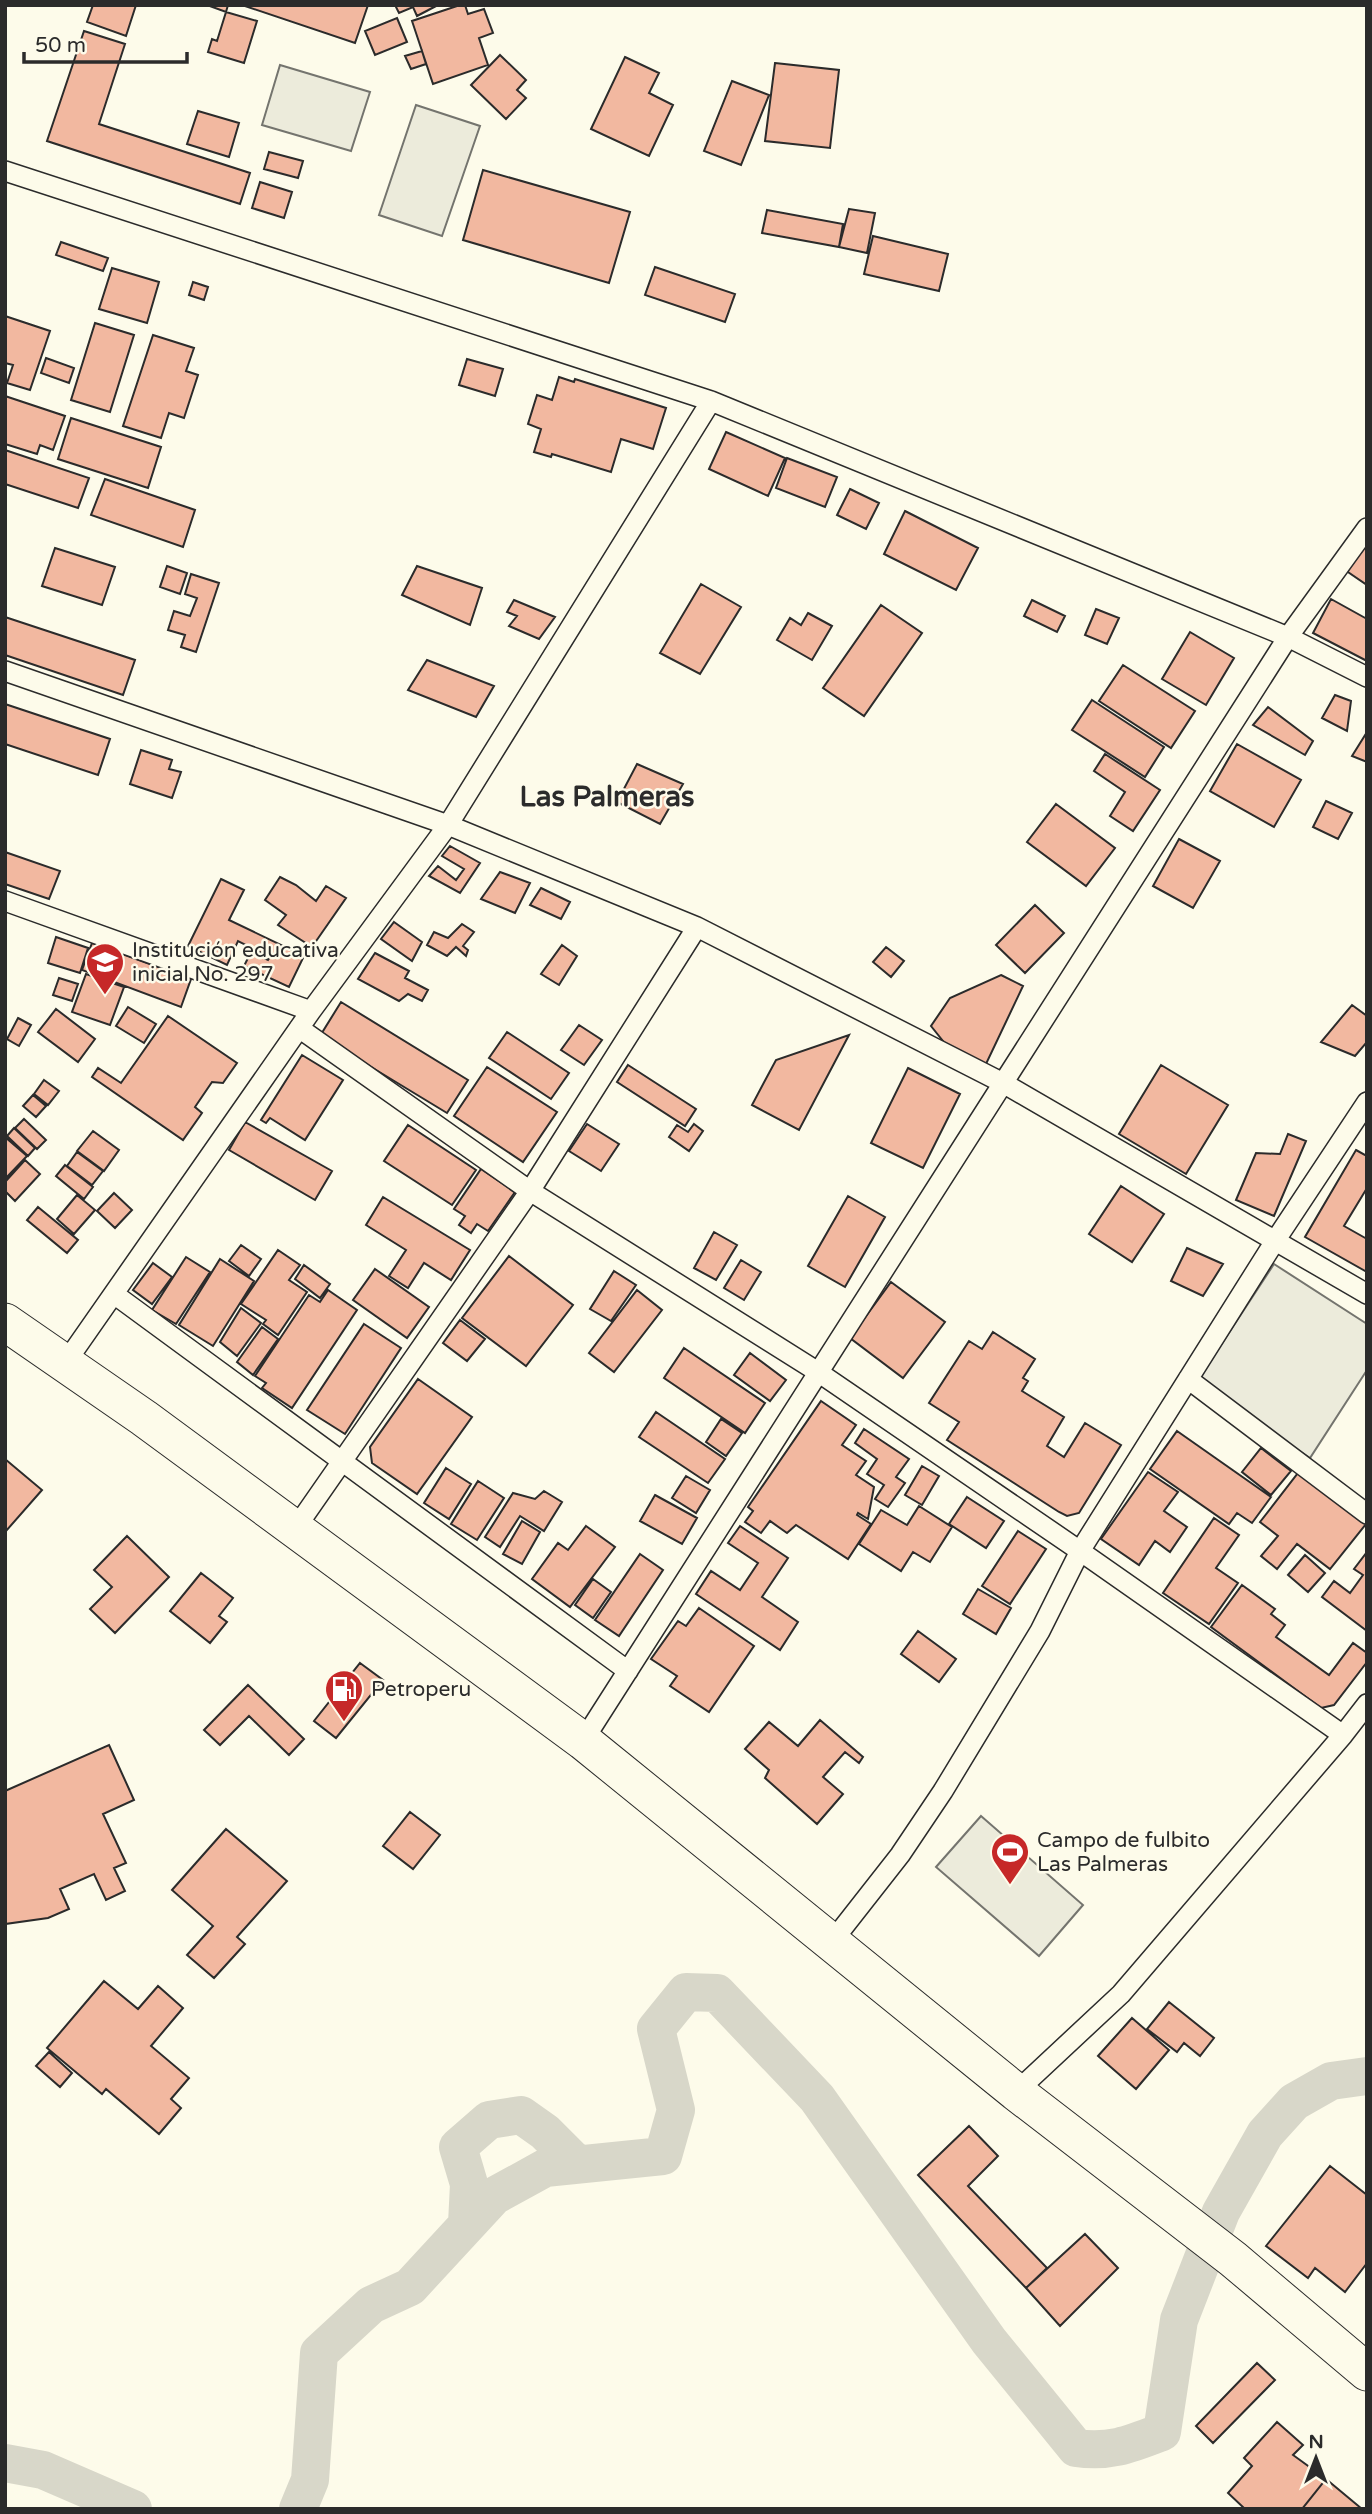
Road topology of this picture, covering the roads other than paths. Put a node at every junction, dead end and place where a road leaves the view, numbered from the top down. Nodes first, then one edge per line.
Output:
1 (5, 171) edge
2 (711, 401) junction
3 (1367, 528) edge
4 (1288, 637) junction
5 (5, 671) edge
6 (1367, 677) edge
7 (448, 825) junction
8 (5, 901) edge
9 (697, 927) junction
10 (311, 1011) junction
11 (299, 1028) junction
12 (1003, 1083) junction
13 (1367, 1102) edge
14 (530, 1191) junction
15 (1275, 1241) junction
16 (114, 1294) junction
17 (1367, 1294) edge
18 (5, 1322) edge
19 (66, 1362) junction
20 (818, 1372) junction
21 (1188, 1379) junction
22 (342, 1462) junction
23 (1367, 1514) edge
24 (295, 1529) junction
25 (1080, 1551) junction
26 (628, 1671) junction
27 (1367, 1704) edge
28 (1343, 1735) junction
29 (583, 1741) junction
30 (831, 1942) junction
31 (1016, 2092) junction
32 (1367, 2372) edge

1 - 2 street
2 - 4 street
2 - 7 street
3 - 4 street
4 - 6 street
4 - 12 street
5 - 7 street
7 - 9 street
7 - 10 street
8 - 10 street
9 - 12 street
9 - 14 street
10 - 11 street
11 - 14 street
11 - 16 street
12 - 15 street
12 - 20 street
13 - 15 street
14 - 20 street
14 - 22 street
15 - 17 street
15 - 21 street
16 - 19 street
16 - 22 street
18 - 19 highway
19 - 24 highway
20 - 25 street
20 - 26 street
21 - 23 street
21 - 25 street
22 - 24 street
22 - 26 street
24 - 29 highway
25 - 28 street
25 - 30 street
26 - 29 street
27 - 28 street
28 - 31 street
29 - 30 highway
30 - 31 highway
31 - 32 highway

